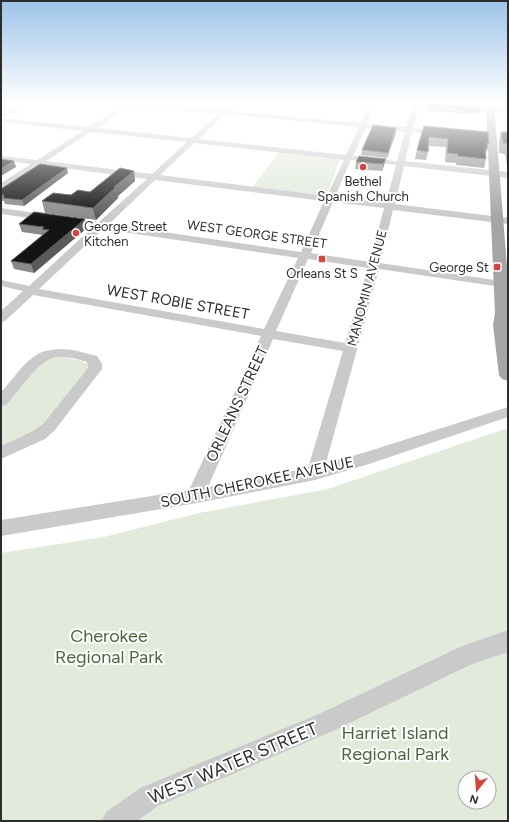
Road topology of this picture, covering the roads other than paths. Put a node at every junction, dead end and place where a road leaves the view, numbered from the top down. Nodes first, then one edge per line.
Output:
1 (69, 142) edge
2 (192, 142) edge
3 (207, 142) edge
4 (356, 142) edge
5 (407, 142) edge
6 (492, 142) edge
7 (349, 157) junction
8 (1, 158) edge
9 (38, 163) junction
10 (402, 163) junction
11 (495, 173) junction
12 (508, 175) edge
13 (154, 177) junction
14 (1, 187) edge
15 (330, 199) junction
16 (389, 206) junction
17 (1, 211) edge
18 (503, 220) edge
19 (102, 226) junction
20 (305, 256) junction
21 (374, 266) junction
22 (1, 283) edge
23 (504, 284) edge
24 (32, 290) junction
25 (1, 318) edge
26 (505, 318) edge
27 (268, 334) junction
28 (350, 348) junction
29 (508, 375) edge
30 (1, 401) edge
31 (508, 412) edge
32 (1, 453) edge
33 (315, 472) junction
34 (195, 496) junction
35 (1, 528) edge
36 (508, 642) edge
37 (115, 821) edge

1 - 9 street
2 - 13 street
3 - 7 street
4 - 7 street, ORLEANS STREET
5 - 10 street, MANOMIN AVENUE
6 - 11 main road
7 - 10 street
7 - 15 street, ORLEANS STREET
8 - 9 street
9 - 13 street
9 - 14 street
10 - 11 street
10 - 16 street, MANOMIN AVENUE
11 - 12 street
11 - 18 main road
13 - 15 street
13 - 19 street
15 - 16 street
15 - 20 street, ORLEANS STREET
16 - 18 street
16 - 21 street, MANOMIN AVENUE
17 - 19 street, WEST GEORGE STREET
18 - 23 main road
19 - 20 street, WEST GEORGE STREET
19 - 24 street
20 - 21 street, WEST GEORGE STREET
20 - 27 street, ORLEANS STREET
21 - 23 street, WEST GEORGE STREET
21 - 28 street, MANOMIN AVENUE
22 - 24 street, WEST ROBIE STREET
23 - 26 main road
24 - 25 street
24 - 27 street, WEST ROBIE STREET
26 - 29 main road
27 - 28 street, WEST ROBIE STREET
27 - 34 street, ORLEANS STREET
28 - 33 street, MANOMIN AVENUE
30 - 32 street
31 - 33 street, SOUTH CHEROKEE AVENUE
33 - 34 street, SOUTH CHEROKEE AVENUE
34 - 35 street, SOUTH CHEROKEE AVENUE
36 - 37 street, WEST WATER STREET

